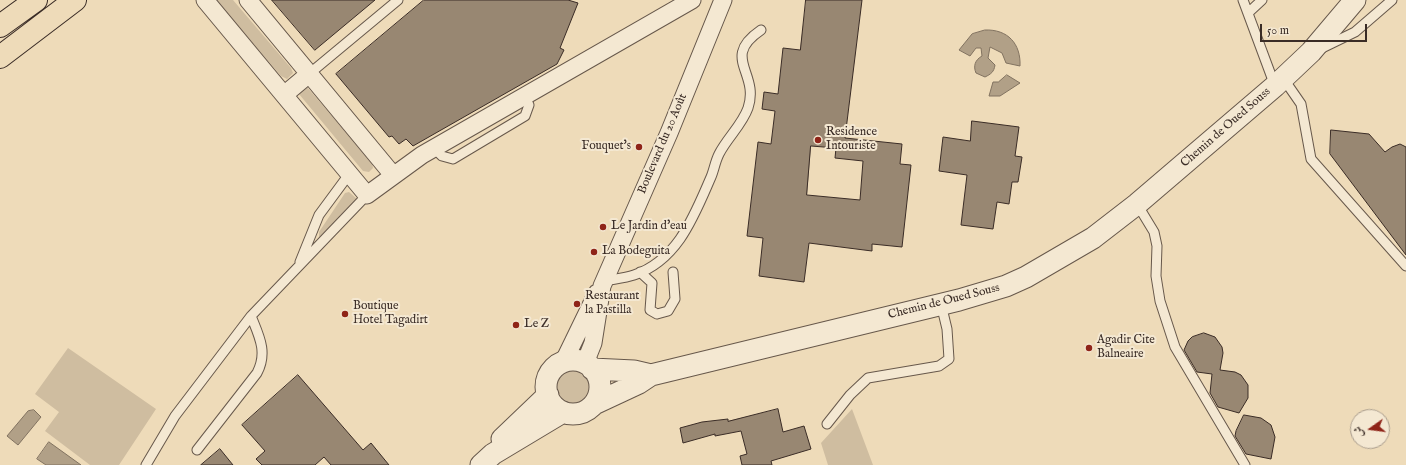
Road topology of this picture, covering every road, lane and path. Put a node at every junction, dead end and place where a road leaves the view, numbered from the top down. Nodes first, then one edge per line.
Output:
1 (36, 0) edge
2 (75, 0) edge
3 (205, 0) edge
4 (248, 0) edge
5 (398, 0) edge
6 (692, 0) edge
7 (723, 0) edge
8 (1243, 0) edge
9 (1262, 0) edge
10 (1355, 0) edge
11 (1392, 0) edge
12 (1248, 13) junction
13 (0, 26) edge
14 (761, 30) dead end
15 (1311, 52) junction
16 (0, 57) edge
17 (309, 74) junction
18 (1279, 82) junction
19 (284, 94) junction
20 (350, 173) junction
21 (393, 174) junction
22 (367, 195) junction
23 (1137, 204) junction
24 (298, 266) junction
25 (1406, 266) edge
26 (640, 272) junction
27 (673, 272) dead end
28 (603, 284) junction
29 (941, 304) junction
30 (251, 316) junction
31 (563, 362) junction
32 (588, 366) junction
33 (651, 375) junction
34 (548, 395) junction
35 (594, 404) junction
36 (563, 412) junction
37 (827, 424) dead end
38 (197, 450) dead end
39 (487, 460) edge
40 (146, 465) edge
41 (1245, 465) edge

1 - 13 main road
2 - 16 main road
3 - 19 street
4 - 17 street
5 - 17 lane
6 - 21 street
7 - 28 street, Boulevard du 20 Août
8 - 12 lane
9 - 12 lane
10 - 15 street, Chemin de Oued Souss
11 - 15 lane
12 - 18 lane
14 - 26 lane
15 - 18 street, Chemin de Oued Souss
17 - 19 street
17 - 21 street
18 - 23 street, Chemin de Oued Souss
18 - 25 lane
19 - 20 street
20 - 22 street
20 - 24 lane
21 - 22 street
22 - 24 lane
23 - 29 street, Chemin de Oued Souss
23 - 41 lane
24 - 30 lane
26 - 27 lane
26 - 28 lane
28 - 31 street, Boulevard du 20 Août
28 - 32 street, Boulevard du 20 Août
29 - 33 street, Chemin de Oued Souss
29 - 37 lane
30 - 38 lane
30 - 40 lane
31 - 32 street
31 - 34 street
32 - 33 street, Chemin de Oued Souss
32 - 35 street
33 - 35 street, Chemin de Oued Souss
34 - 36 street
34 - 39 street
35 - 36 street
36 - 39 street

